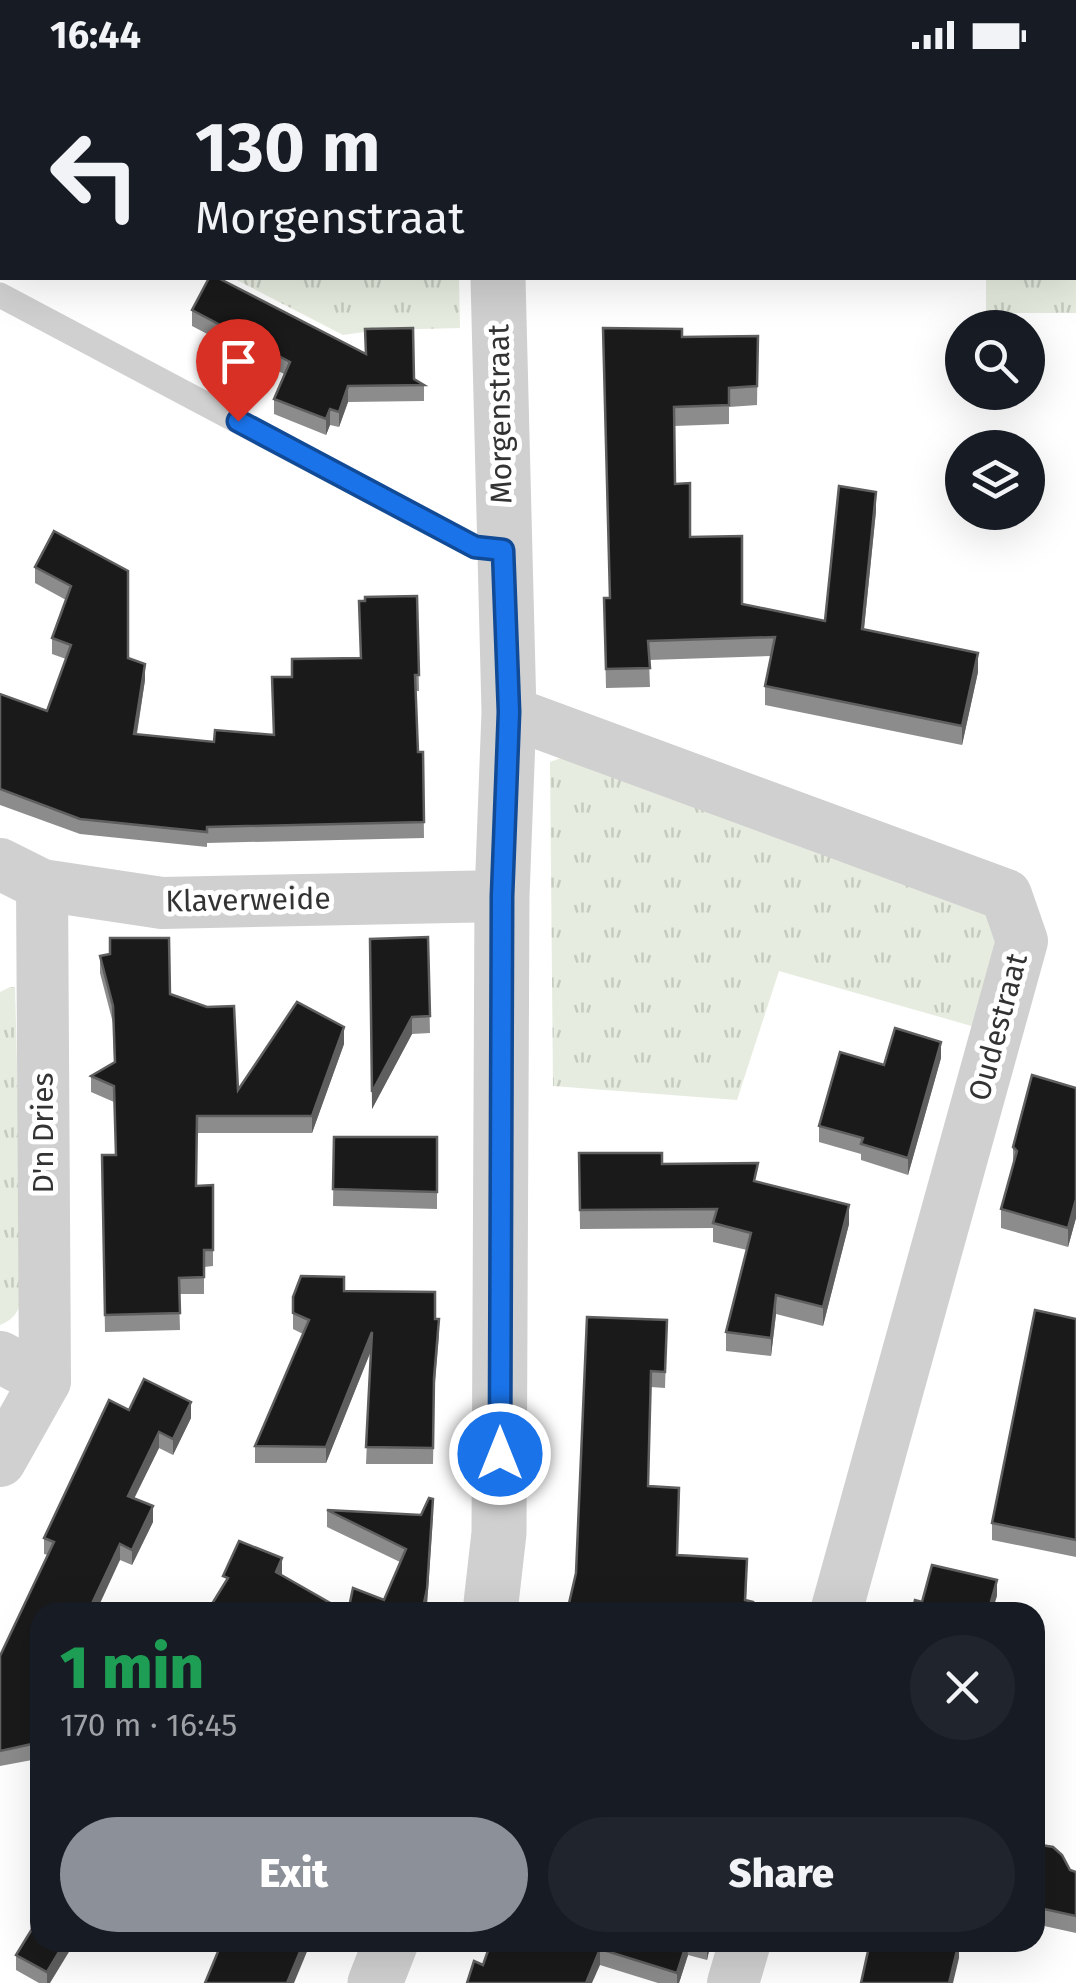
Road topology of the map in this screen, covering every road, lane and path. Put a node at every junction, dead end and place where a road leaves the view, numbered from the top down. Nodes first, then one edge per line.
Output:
1 (498, 280) edge
2 (0, 295) edge
3 (503, 550) junction
4 (509, 712) junction
5 (21, 874) edge
6 (502, 896) junction
7 (0, 1357) edge
8 (45, 1382) junction
9 (0, 1461) edge
10 (491, 1602) edge
11 (839, 1602) edge
12 (387, 1952) edge
13 (742, 1952) edge
14 (375, 1983) edge
15 (734, 1983) edge

1 - 3 street, Morgenstraat
2 - 3 lane, Morgenstraat
3 - 4 street, Morgenstraat
4 - 6 street, Morgenstraat
4 - 11 street, Oudestraat
5 - 6 street, Klaverweide
5 - 8 street, D'n Dries
6 - 10 street, Morgenstraat
7 - 8 street
8 - 9 street
12 - 14 street
13 - 15 street

